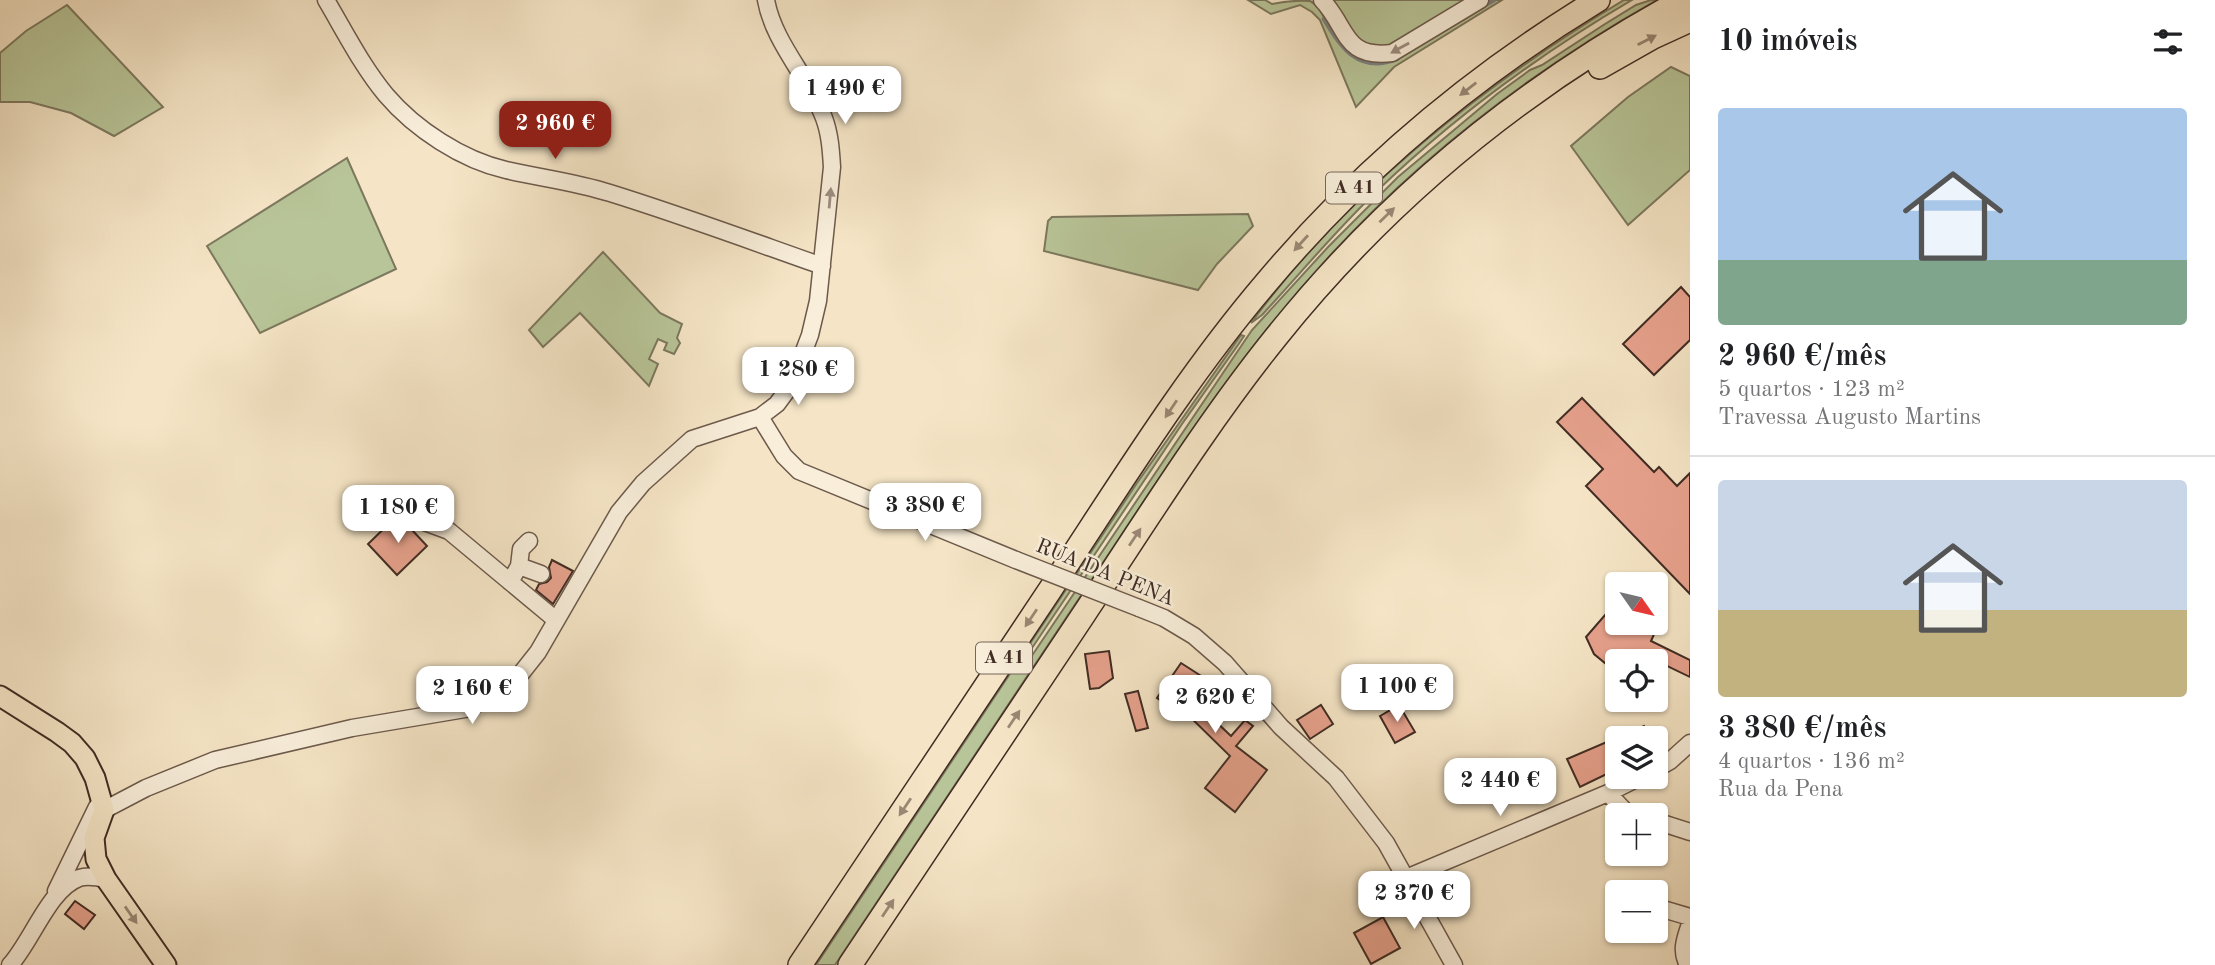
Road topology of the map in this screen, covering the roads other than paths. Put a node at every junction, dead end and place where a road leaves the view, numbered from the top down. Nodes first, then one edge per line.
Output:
1 (326, 0) edge
2 (766, 0) edge
3 (1322, 0) edge
4 (1480, 0) edge
5 (1570, 0) edge
6 (1598, 0) edge
7 (1683, 0) edge
8 (1690, 20) edge
9 (1523, 48) junction
10 (1541, 87) junction
11 (822, 266) junction
12 (760, 416) junction
13 (422, 521) dead end
14 (529, 541) dead end
15 (519, 566) junction
16 (541, 574) dead end
17 (510, 582) junction
18 (556, 620) junction
19 (0, 696) edge
20 (1690, 743) edge
21 (1668, 762) edge
22 (1616, 789) edge
23 (1608, 793) junction
24 (1617, 803) edge
25 (102, 804) junction
26 (1668, 825) edge
27 (1690, 832) edge
28 (1406, 878) junction
29 (106, 879) junction
30 (52, 899) junction
31 (1668, 911) edge
32 (1690, 917) edge
33 (1690, 924) edge
34 (10, 965) edge
35 (166, 965) edge
36 (800, 965) edge
37 (850, 965) edge
38 (1454, 965) edge
39 (1688, 965) edge

1 - 11 street
11 -> 2 street
4 -> 3 street
5 - 9 highway
6 - 9 highway, A 41
7 - 10 highway, A 41
10 -> 8 highway
9 -> 36 highway, A 41
37 -> 10 highway, A 41
11 - 12 street
12 - 18 street
12 - 28 street, RUA DA PENA, bridge
13 - 17 street
14 - 15 street
15 - 16 street
15 - 17 street
17 - 18 street
18 - 25 street
19 - 25 main road
20 - 21 street
22 - 23 street
23 - 24 street
23 - 28 street
25 - 29 main road
25 - 30 street
26 - 27 street
28 - 38 street, RUA DA PENA
29 - 30 street
29 -> 35 main road
30 - 34 street
31 - 32 street
33 - 39 street

